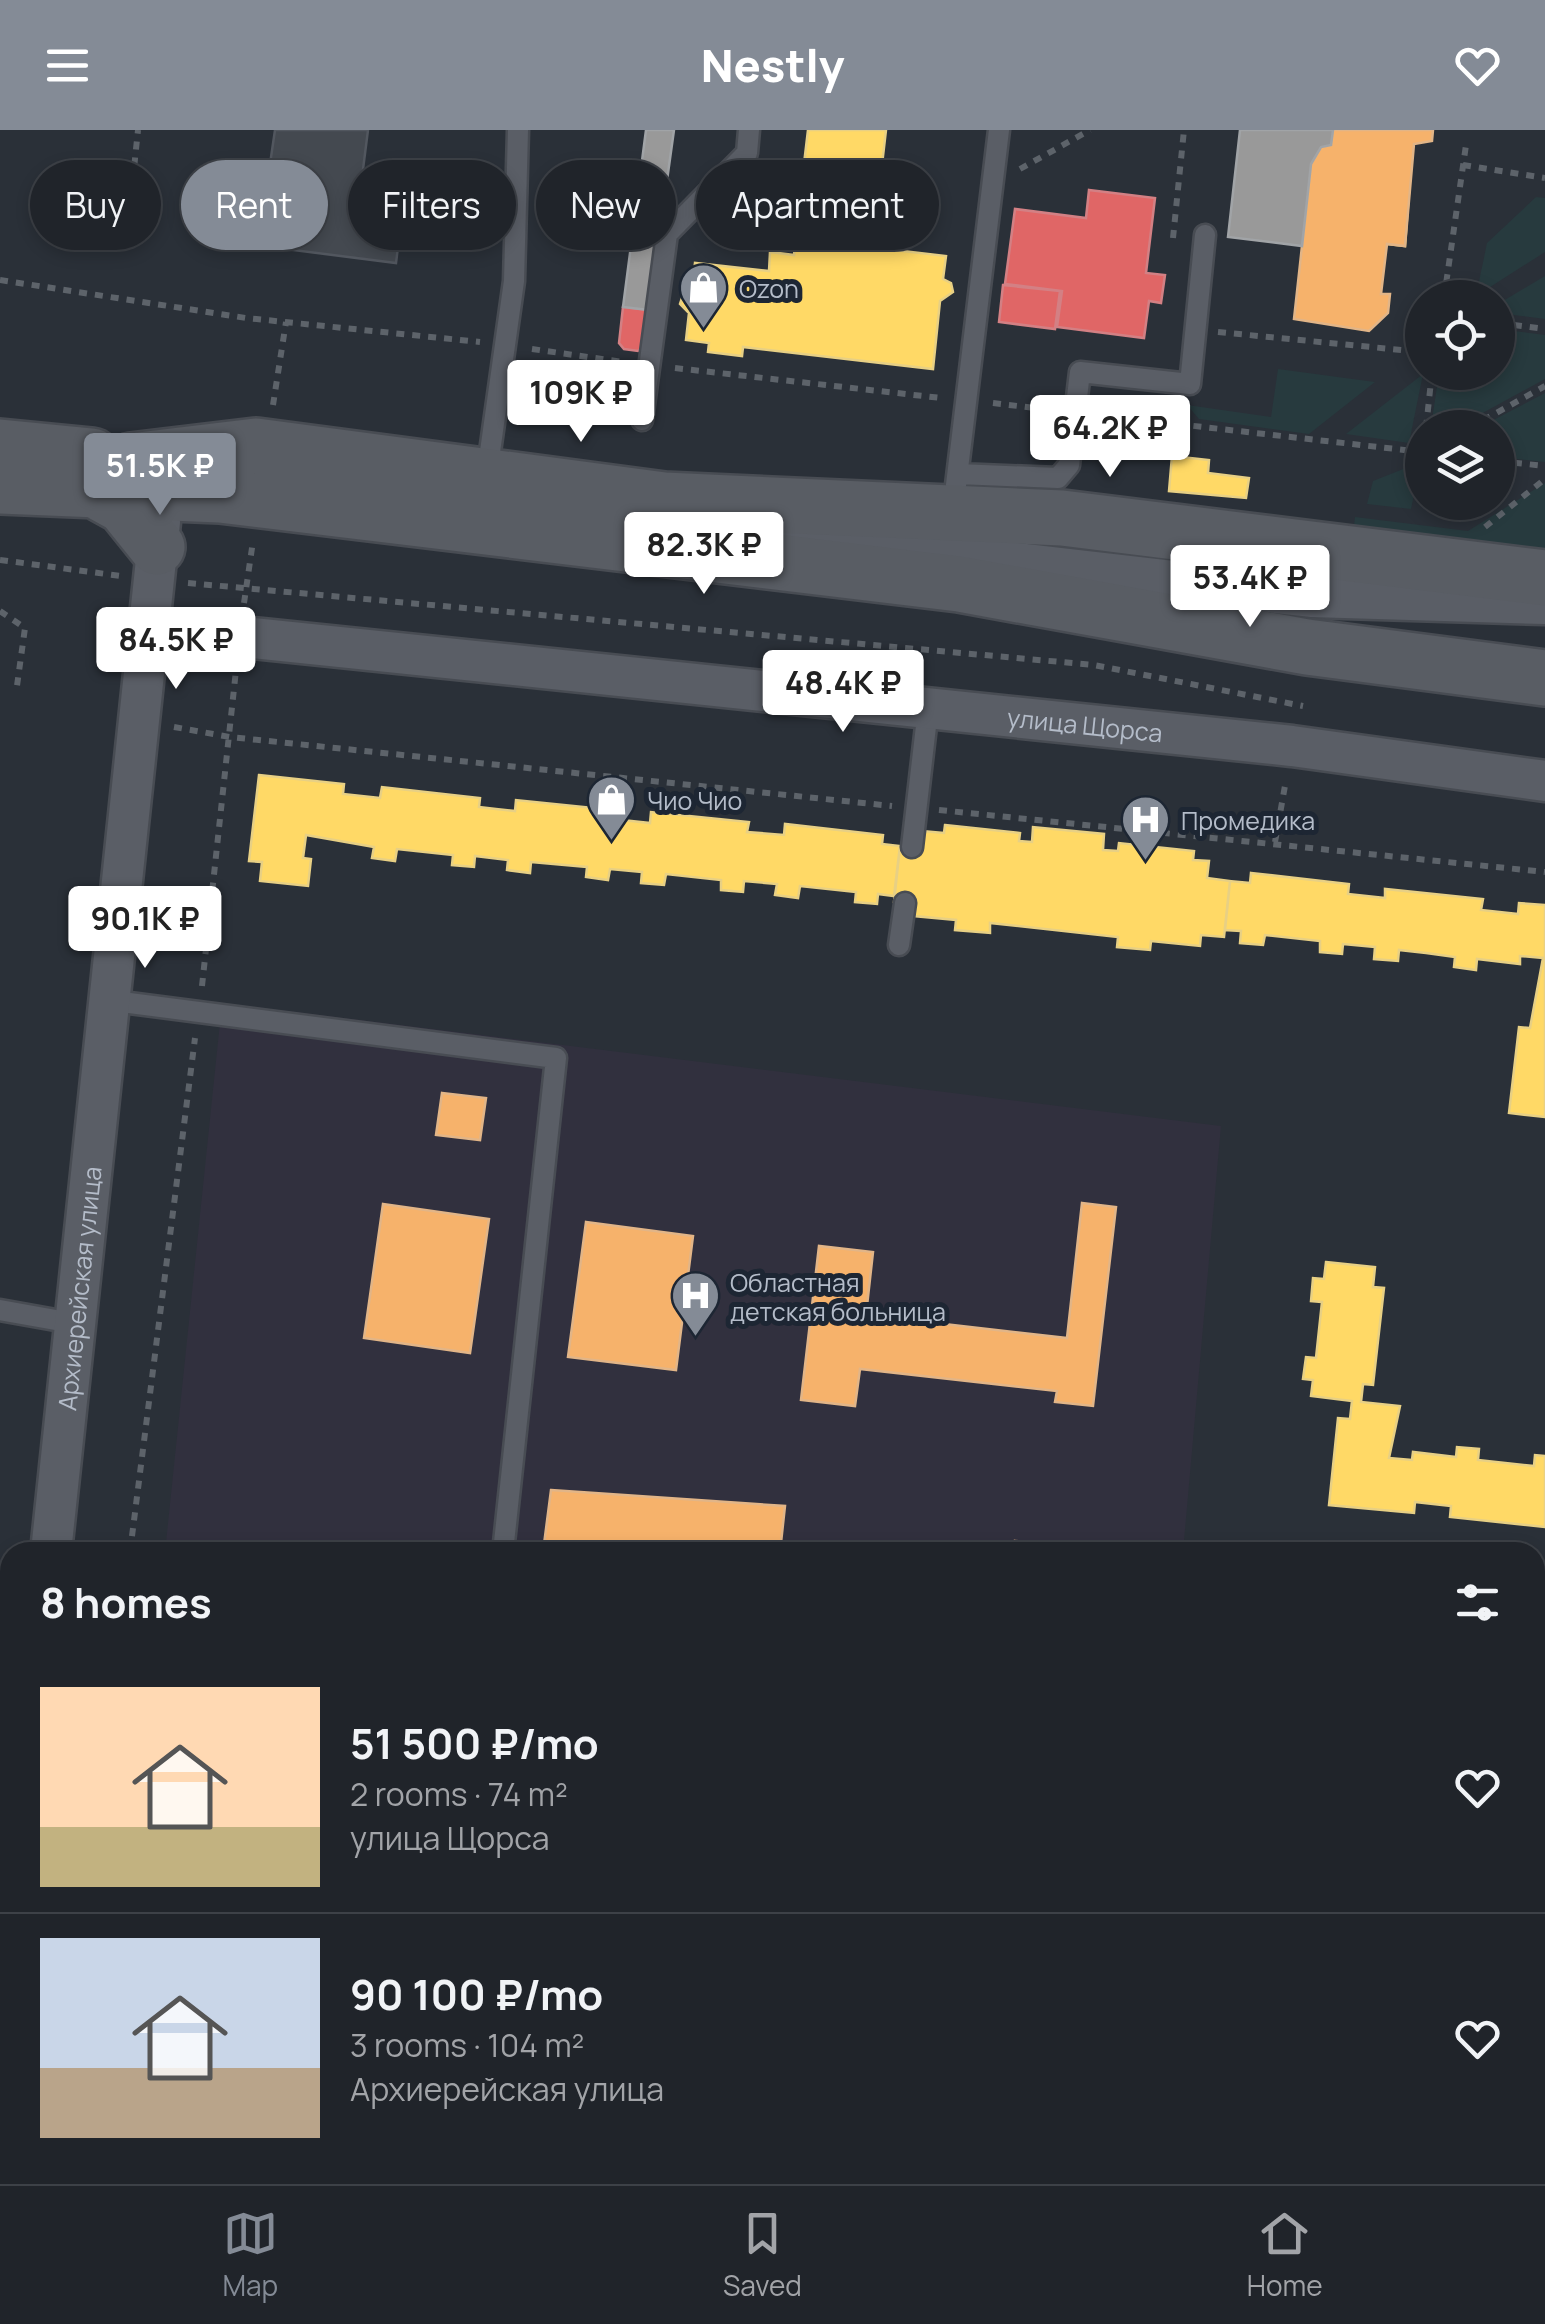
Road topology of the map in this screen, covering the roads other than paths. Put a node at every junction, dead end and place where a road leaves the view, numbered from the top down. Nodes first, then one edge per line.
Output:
1 (518, 130) edge
2 (749, 130) edge
3 (999, 130) edge
4 (1204, 235) dead end
5 (642, 420) dead end
6 (0, 446) edge
7 (486, 475) junction
8 (143, 477) junction
9 (0, 486) edge
10 (955, 492) junction
11 (664, 500) junction
12 (155, 564) joint
13 (1545, 578) edge
14 (960, 584) junction
15 (1311, 597) junction
16 (1545, 604) edge
17 (1545, 626) edge
18 (148, 627) junction
19 (1545, 678) edge
20 (928, 709) junction
21 (1545, 781) edge
22 (912, 847) dead end
23 (905, 904) dead end
24 (899, 945) dead end
25 (105, 1013) junction
26 (0, 1310) edge
27 (78, 1324) junction
28 (52, 1542) edge
29 (503, 1542) edge

1 - 7 lane
2 - 5 lane
3 - 10 lane
4 - 10 lane
6 - 8 main road
7 - 8 main road
7 - 11 main road
8 - 9 main road
8 - 12 main road
8 - 14 main road
10 - 11 main road
10 - 13 main road
11 - 15 street
12 - 18 street, Архиерейская улица
14 - 15 street
14 - 19 main road
15 - 16 street
15 - 17 street
18 - 20 street, улица Щорса
18 - 25 street, Архиерейская улица
20 - 21 street, улица Щорса
20 - 22 lane
23 - 24 lane
25 - 27 street, Архиерейская улица
25 - 29 lane
26 - 27 lane
27 - 28 street, Архиерейская улица

